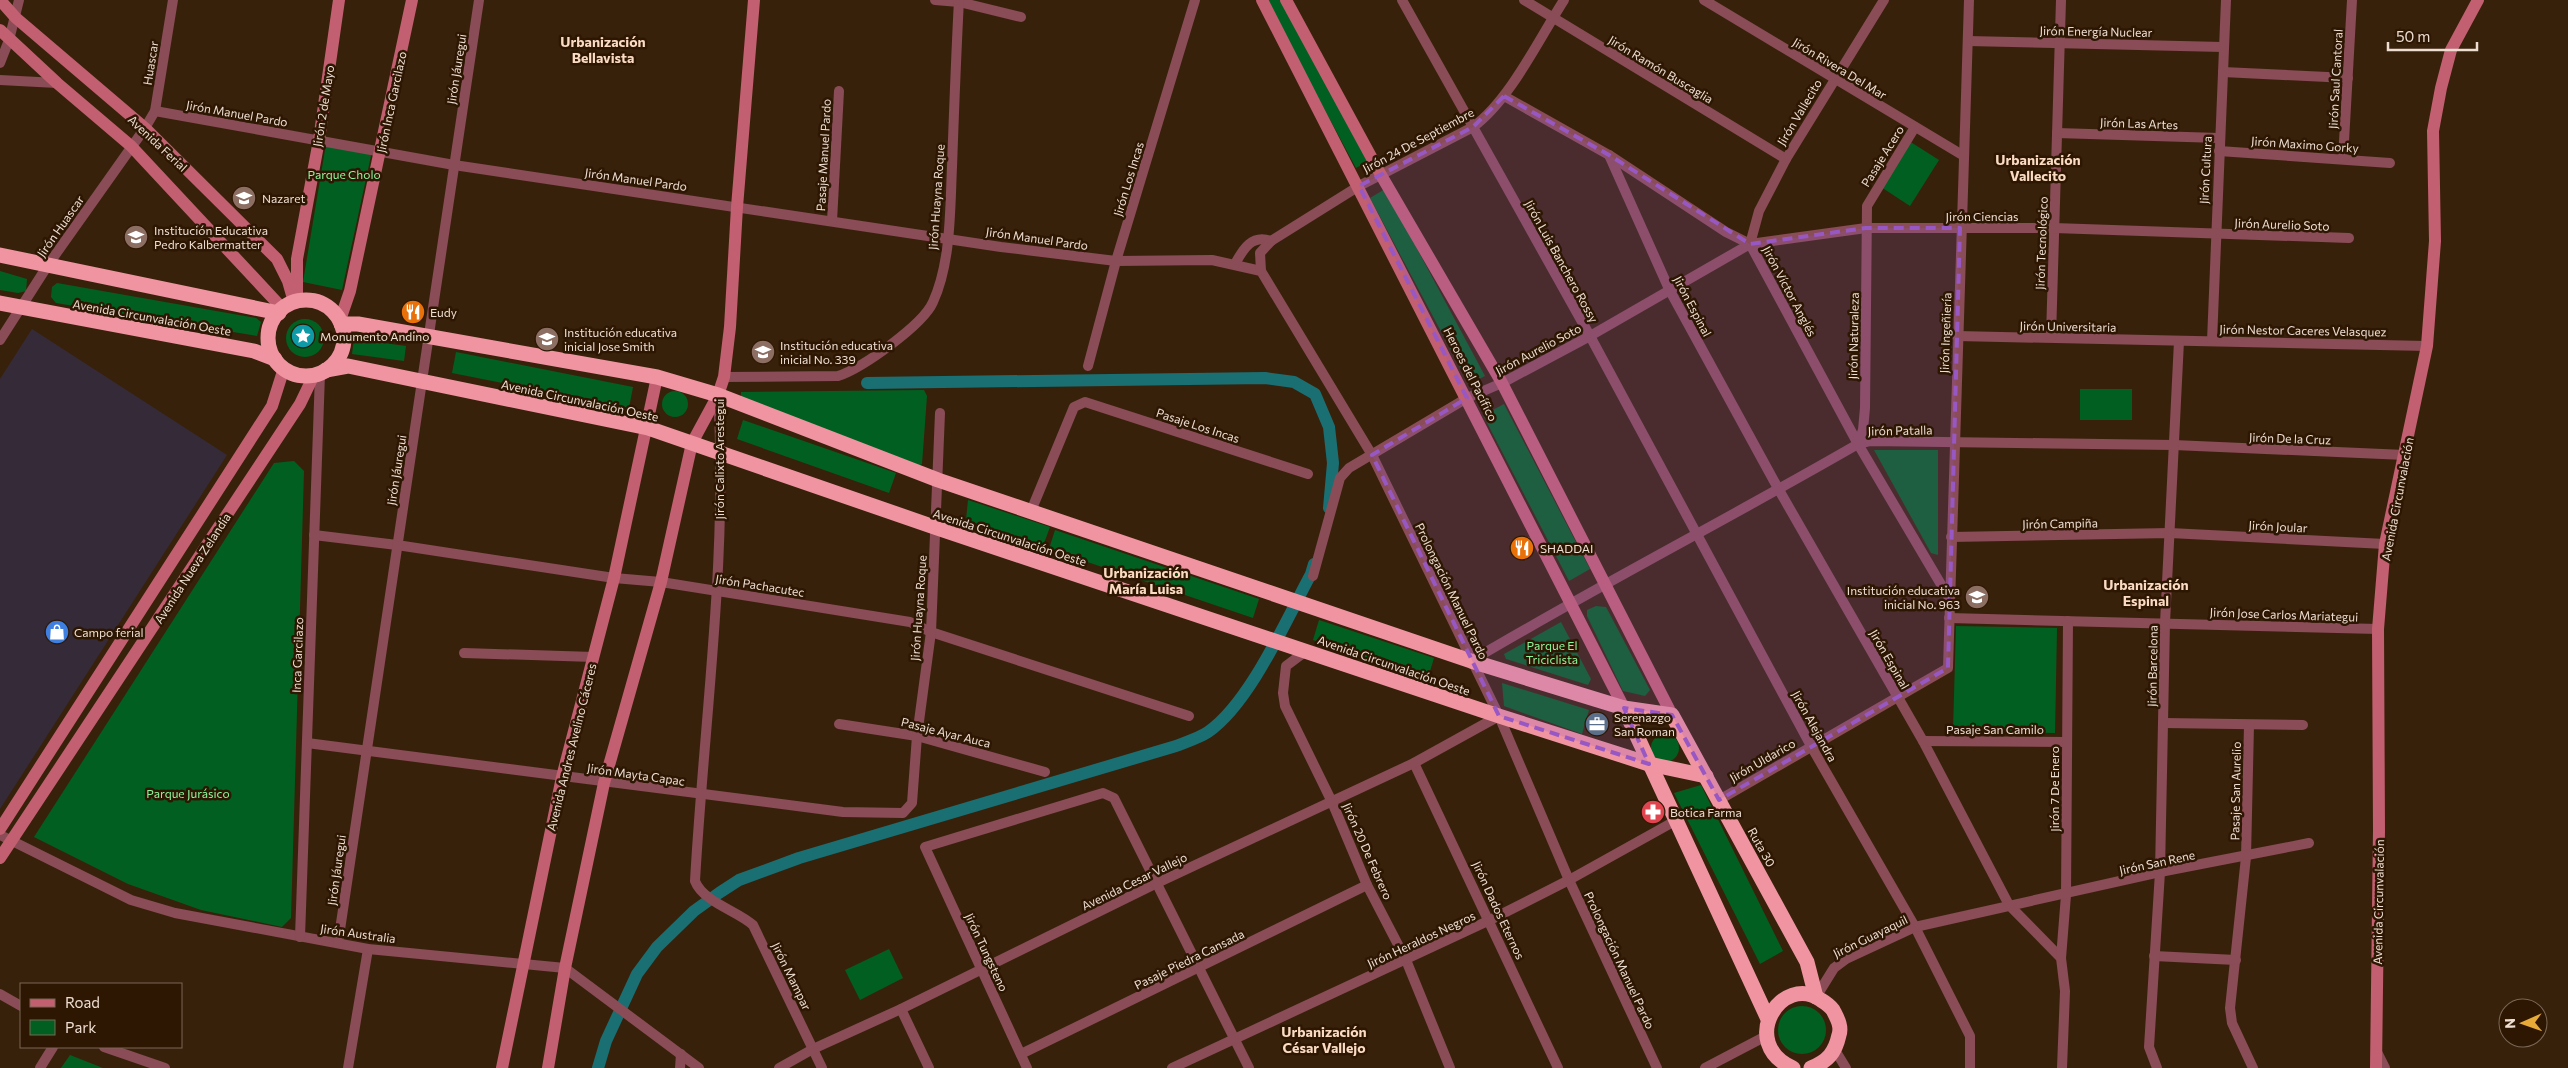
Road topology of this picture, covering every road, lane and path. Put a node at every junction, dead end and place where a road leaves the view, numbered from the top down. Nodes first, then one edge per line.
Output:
1 (0, 0) edge
2 (19, 0) edge
3 (173, 0) edge
4 (339, 0) edge
5 (412, 0) edge
6 (479, 0) edge
7 (754, 0) edge
8 (935, 0) edge
9 (1195, 0) edge
10 (1262, 0) edge
11 (1286, 0) edge
12 (1402, 0) edge
13 (1524, 0) edge
14 (1564, 0) edge
15 (1704, 0) edge
16 (1884, 0) edge
17 (1969, 0) edge
18 (2062, 0) edge
19 (2226, 0) edge
20 (2352, 0) edge
21 (2478, 0) edge
22 (959, 1) edge
23 (1021, 17) dead end
24 (1553, 17) junction
25 (16, 18) junction
26 (0, 30) edge
27 (9, 40) junction
28 (1968, 41) junction
29 (2060, 43) junction
30 (2223, 47) junction
31 (0, 63) edge
32 (2223, 72) junction
33 (2348, 78) junction
34 (1834, 79) junction
35 (0, 80) edge
36 (57, 83) junction
37 (838, 91) dead end
38 (1504, 96) junction
39 (155, 111) junction
40 (1473, 127) junction
41 (1915, 127) junction
42 (145, 128) junction
43 (2057, 133) junction
44 (2220, 138) junction
45 (319, 140) junction
46 (130, 146) junction
47 (382, 151) junction
48 (2219, 151) junction
49 (1609, 155) junction
50 (1964, 156) junction
51 (1786, 159) junction
52 (2342, 159) junction
53 (2390, 162) dead end
54 (454, 165) junction
55 (1381, 175) junction
56 (1359, 186) junction
57 (737, 207) junction
58 (832, 221) junction
59 (1866, 228) junction
60 (1960, 228) junction
61 (2054, 228) junction
62 (2215, 234) junction
63 (948, 238) junction
64 (2349, 238) dead end
65 (1271, 241) junction
66 (1750, 244) junction
67 (0, 255) edge
68 (1116, 261) junction
69 (1235, 264) junction
70 (48, 265) junction
71 (1261, 271) junction
72 (1669, 289) junction
73 (0, 304) edge
74 (288, 306) junction
75 (21, 308) junction
76 (340, 322) junction
77 (1590, 336) junction
78 (1957, 336) junction
79 (428, 337) junction
80 (2051, 338) junction
81 (0, 340) edge
82 (2179, 341) junction
83 (2212, 341) junction
84 (2427, 346) junction
85 (280, 364) junction
86 (1088, 366) dead end
87 (320, 373) junction
88 (657, 377) junction
89 (724, 378) junction
90 (422, 382) junction
91 (1502, 383) junction
92 (718, 395) junction
93 (1467, 398) junction
94 (940, 413) dead end
95 (648, 428) junction
96 (1954, 441) junction
97 (692, 443) junction
98 (1858, 444) junction
99 (2174, 446) junction
100 (722, 452) junction
101 (1372, 454) junction
102 (2405, 455) junction
103 (1308, 474) dead end
104 (938, 480) junction
105 (1779, 490) junction
106 (1031, 512) junction
107 (937, 528) junction
108 (2170, 533) junction
109 (314, 535) junction
110 (1698, 535) junction
111 (1951, 537) junction
112 (2385, 544) junction
113 (398, 545) junction
114 (1313, 576) dead end
115 (614, 578) junction
116 (661, 582) junction
117 (1603, 584) junction
118 (716, 591) junction
119 (1949, 599) junction
120 (1571, 601) junction
121 (1949, 618) junction
122 (2068, 621) junction
123 (2165, 623) junction
124 (2378, 629) junction
125 (931, 632) junction
126 (1300, 649) junction
127 (464, 653) dead end
128 (594, 657) junction
129 (1472, 661) junction
130 (1948, 668) joint
131 (1898, 697) junction
132 (78, 708) junction
133 (1624, 708) junction
134 (1672, 715) junction
135 (1189, 716) dead end
136 (1499, 716) junction
137 (94, 717) junction
138 (2164, 723) junction
139 (839, 724) dead end
140 (2249, 725) junction
141 (2303, 725) dead end
142 (917, 736) junction
143 (1923, 741) junction
144 (2067, 742) junction
145 (307, 743) junction
146 (1811, 746) junction
147 (367, 750) junction
148 (1414, 763) junction
149 (1649, 764) junction
150 (1045, 772) dead end
151 (1706, 776) junction
152 (562, 777) junction
153 (604, 783) junction
154 (700, 795) junction
155 (1719, 800) junction
156 (1332, 802) junction
157 (912, 804) joint
158 (1675, 821) junction
159 (0, 829) edge
160 (5, 838) edge
161 (2309, 843) dead end
162 (2246, 857) junction
163 (0, 858) edge
164 (2160, 872) junction
165 (1570, 880) junction
166 (1157, 883) junction
167 (1367, 884) junction
168 (699, 888) joint
169 (2066, 895) junction
170 (2010, 905) junction
171 (1490, 920) junction
172 (1915, 928) junction
173 (300, 936) junction
174 (338, 944) junction
175 (368, 949) junction
176 (2154, 956) junction
177 (2061, 958) junction
178 (1406, 960) junction
179 (2236, 960) junction
180 (522, 962) junction
181 (565, 968) junction
182 (1199, 968) junction
183 (981, 969) junction
184 (0, 994) edge
185 (1816, 997) junction
186 (20, 1005) edge
187 (901, 1009) junction
188 (1768, 1019) junction
189 (1766, 1036) junction
190 (1234, 1039) junction
191 (53, 1048) edge
192 (107, 1048) edge
193 (813, 1049) junction
194 (1836, 1050) junction
195 (2377, 1051) junction
196 (681, 1054) junction
197 (1021, 1054) junction
198 (1786, 1066) edge
199 (1821, 1066) edge
200 (40, 1068) edge
201 (165, 1068) edge
202 (348, 1068) edge
203 (502, 1068) edge
204 (548, 1068) edge
205 (680, 1068) edge
206 (699, 1068) edge
207 (779, 1068) edge
208 (822, 1068) edge
209 (929, 1068) edge
210 (1027, 1068) edge
211 (1172, 1068) edge
212 (1248, 1068) edge
213 (1450, 1068) edge
214 (1558, 1068) edge
215 (1657, 1068) edge
216 (1705, 1068) edge
217 (1846, 1068) edge
218 (1970, 1068) edge
219 (2062, 1068) edge
220 (2157, 1068) edge
221 (2253, 1068) edge
222 (2376, 1068) edge
223 (2385, 1068) edge

1 - 25 street, Avenida Ferial
2 - 25 street
3 - 39 street, Huascar
4 - 45 street, Jirón 2 de Mayo
5 - 47 street, Jirón Inca Garcilazo
6 - 54 street, Jirón Jáuregui
7 - 57 street, Jirón Calixto Arestegui
8 - 22 street
9 - 68 street, Jirón Los Incas
10 - 56 street, Heroes del Pacífico
11 - 55 street, Heroes del Pacífico
12 - 40 street, Jirón Luis Banchero Rossy
13 - 24 street, Jirón Ramón Buscaglia
14 - 24 street, Jirón 24 De Septiembre
15 - 34 street, Jirón Rivera Del Mar
16 - 34 street, Jirón Vallecito
17 - 28 street, Jirón Ingeñiería
18 - 29 street, Jirón Tecnológico
19 - 30 street, Jirón Cultura
20 - 33 street, Jirón Saul Cantoral
21 - 84 street, Avenida Circunvalación
22 - 23 street
22 - 63 street, Jirón Huayna Roque
24 - 38 street, Jirón 24 De Septiembre
24 - 51 street, Jirón Ramón Buscaglia
25 - 27 street
25 - 42 street, Avenida Ferial
26 - 27 street, Avenida Ferial
27 - 31 street
27 - 36 street, Avenida Ferial
28 - 29 street, Jirón Energía Nuclear
28 - 50 street, Jirón Ingeñiería
29 - 30 street, Jirón Energía Nuclear
29 - 43 street, Jirón Tecnológico
30 - 32 street, Jirón Cultura
32 - 33 street
32 - 44 street, Jirón Cultura
33 - 52 street, Jirón Saul Cantoral
34 - 41 street, Jirón Rivera Del Mar
34 - 51 street, Jirón Vallecito
35 - 36 street
36 - 46 street, Avenida Ferial
37 - 58 street, Pasaje Manuel Pardo
38 - 40 street, Jirón 24 De Septiembre
38 - 49 street, Jirón Víctor Anglés
39 - 42 street, Huascar
39 - 45 street, Jirón Manuel Pardo
40 - 55 street, Jirón 24 De Septiembre
40 - 77 street, Jirón Luis Banchero Rossy
41 - 50 street, Jirón Rivera Del Mar
41 - 59 street, Pasaje Acero
42 - 46 street, Jirón Huascar
42 - 74 street, Avenida Ferial
43 - 44 street, Jirón Las Artes
43 - 61 street, Jirón Tecnológico
44 - 48 street, Jirón Cultura
45 - 47 street, Jirón Manuel Pardo
45 - 74 street, Jirón 2 de Mayo
46 - 70 street, Jirón Huascar
46 - 74 street, Avenida Ferial
47 - 54 street, Jirón Manuel Pardo
47 - 76 street, Jirón Inca Garcilazo
48 - 52 street, Jirón Maximo Gorky
48 - 62 street, Jirón Cultura
49 - 66 street, Jirón Víctor Anglés
49 - 72 street, Jirón Espinal
50 - 60 street, Jirón Ingeñiería
51 - 66 street, Jirón Vallecito
52 - 53 street, Jirón Maximo Gorky
54 - 57 street, Jirón Manuel Pardo
54 - 79 street, Jirón Jáuregui
55 - 56 street, Jirón 24 De Septiembre
55 - 91 street, Heroes del Pacífico
56 - 65 street, Jirón 24 De Septiembre
56 - 93 street, Heroes del Pacífico
57 - 58 street, Jirón Manuel Pardo
57 - 89 street, Jirón Calixto Arestegui
58 - 63 street, Jirón Manuel Pardo
59 - 60 street, Jirón Ciencias
59 - 66 street, Jirón Ciencias
59 - 98 street, Jirón Naturaleza
60 - 61 street, Jirón Ciencias
60 - 78 street, Jirón Ingeñiería
61 - 62 street, Jirón Ciencias
61 - 80 street, Jirón Tecnológico
62 - 64 street, Jirón Aurelio Soto
62 - 83 street, Jirón Cultura
63 - 68 street, Jirón Manuel Pardo
63 - 89 street, Jirón Huayna Roque
65 - 69 street
65 - 71 street
66 - 72 street, Jirón Aurelio Soto
66 - 98 street, Jirón Víctor Anglés
67 - 70 highway
68 - 69 street
68 - 86 street, Jirón Los Incas
69 - 71 street
70 - 74 highway
70 - 75 street, Jirón Huascar
71 - 101 street, Prolongación Manuel Pardo
72 - 77 street, Jirón Aurelio Soto
72 - 105 street, Jirón Espinal
73 - 75 highway, Avenida Circunvalación Oeste
74 - 76 highway
74 - 85 highway
75 - 81 street, Jirón Huascar
75 - 85 highway, Avenida Circunvalación Oeste
76 - 79 highway
76 - 87 highway
77 - 91 street, Jirón Aurelio Soto
77 - 110 street, Jirón Luis Banchero Rossy
78 - 80 street, Jirón Universitaria
78 - 96 street, Jirón Ingeñiería
79 - 88 highway
79 - 90 street, Jirón Jáuregui
80 - 82 street, Jirón Universitaria
82 - 83 street, Jirón Nestor Caceres Velasquez
82 - 99 street, Jirón Barcelona
83 - 84 street, Jirón Nestor Caceres Velasquez
84 - 102 street, Avenida Circunvalación
85 - 87 highway
85 - 132 street, Avenida Nueva Zelandia
87 - 90 highway, Avenida Circunvalación Oeste
87 - 109 street, Inca Garcilazo
87 - 137 street, Avenida Nueva Zelandia
88 - 92 highway
88 - 95 street, Avenida Andres Avelino Cáceres
89 - 92 street, Jirón Calixto Arestegui
90 - 95 highway, Avenida Circunvalación Oeste
90 - 113 street, Jirón Jáuregui
91 - 93 street, Jirón Aurelio Soto
91 - 117 street, Heroes del Pacífico
92 - 97 street
92 - 100 street, Jirón Calixto Arestegui
92 - 104 highway
93 - 101 street, Jirón Aurelio Soto
93 - 120 street, Heroes del Pacífico
94 - 104 street, Jirón Huayna Roque
95 - 97 highway, Avenida Circunvalación Oeste
95 - 115 street, Avenida Andres Avelino Cáceres
96 - 98 street, Jirón Patalla
96 - 99 street, Jirón Patalla
96 - 111 street, Jirón Ingeñiería
97 - 100 highway, Avenida Circunvalación Oeste
97 - 116 street
98 - 105 street, Jirón Patalla
98 - 119 street, Jirón Víctor Anglés
99 - 102 street, Jirón De la Cruz
99 - 108 street, Jirón Barcelona
100 - 107 highway, Avenida Circunvalación Oeste
100 - 118 street, Jirón Calixto Arestegui
101 - 114 street, Jirón Aurelio Soto
101 - 129 street, Prolongación Manuel Pardo
102 - 112 street, Avenida Circunvalación
103 - 106 street, Pasaje Los Incas
104 - 106 highway
104 - 107 street, Jirón Huayna Roque
105 - 110 street, Jirón Patalla
105 - 131 street, Jirón Espinal
106 - 129 highway
107 - 125 street, Jirón Huayna Roque
107 - 126 highway, Avenida Circunvalación Oeste
108 - 111 street, Jirón Campiña
108 - 112 street, Jirón Joular
108 - 123 street, Jirón Barcelona
109 - 113 street, Jirón Pachacutec
109 - 145 street, Inca Garcilazo
110 - 117 street, Jirón Patalla
110 - 146 street, Jirón Alejandra
111 - 119 street, Jirón Ingeñiería
112 - 124 street, Avenida Circunvalación
113 - 115 street, Jirón Pachacutec
113 - 147 street, Jirón Jáuregui
115 - 116 street, Jirón Pachacutec
115 - 128 street, Avenida Andres Avelino Cáceres
116 - 118 street, Jirón Pachacutec
116 - 153 street
117 - 120 street, Jirón Patalla
117 - 134 street, Heroes del Pacífico
118 - 125 street, Jirón Pachacutec
118 - 154 street, Jirón Calixto Arestegui
119 - 121 street, Jirón Ingeñiería
120 - 129 street, Jirón Patalla
120 - 133 street, Heroes del Pacífico
121 - 122 street, Jirón Jose Carlos Mariategui
121 - 130 street, Jirón Ingeñiería
122 - 123 street, Jirón Jose Carlos Mariategui
122 - 144 street, Jirón 7 De Enero
123 - 124 street, Jirón Jose Carlos Mariategui
123 - 138 street, Jirón Barcelona
124 - 195 street, Avenida Circunvalación
125 - 135 street, Jirón Pachacutec
125 - 142 street, Jirón Huayna Roque
126 - 136 highway, Avenida Circunvalación Oeste
126 - 156 street, Jirón 20 De Febrero
127 - 128 street
128 - 152 street, Avenida Andres Avelino Cáceres
129 - 133 highway
129 - 136 street, Prolongación Manuel Pardo
130 - 131 street, Jirón Uldarico
131 - 143 street, Jirón Espinal
131 - 146 street, Jirón Uldarico
132 - 137 street
132 - 159 street, Avenida Nueva Zelandia
133 - 134 highway
133 - 149 highway, Heroes del Pacífico
134 - 151 highway, Ruta 30
136 - 148 street, Avenida Cesar Vallejo
136 - 149 highway, Avenida Circunvalación Oeste
136 - 165 street, Prolongación Manuel Pardo
137 - 160 street, Avenida Nueva Zelandia
138 - 140 street
138 - 164 street, Jirón Barcelona
139 - 142 street, Pasaje Ayar Auca
140 - 141 street
140 - 162 street, Pasaje San Aurelio
142 - 150 street, Pasaje Ayar Auca
142 - 157 street, Jirón Huayna Roque
143 - 144 street, Pasaje San Camilo
143 - 170 street, Jirón Espinal
144 - 169 street, Jirón 7 De Enero
145 - 147 street, Jirón Mayta Capac
145 - 173 street, Inca Garcilazo
146 - 155 street, Jirón Uldarico
146 - 172 street, Jirón Alejandra
147 - 152 street, Jirón Mayta Capac
147 - 174 street, Jirón Jáuregui
148 - 156 street, Avenida Cesar Vallejo
148 - 171 street, Jirón Dados Eternos
149 - 151 highway, Avenida Circunvalación Oeste
149 - 158 highway
151 - 155 highway, Ruta 30
152 - 153 street, Jirón Mayta Capac
152 - 180 street, Avenida Andres Avelino Cáceres
153 - 154 street, Jirón Mayta Capac
153 - 181 street
154 - 157 street, Jirón Mayta Capac
154 - 168 street, Jirón Calixto Arestegui
155 - 185 highway, Ruta 30
156 - 166 street, Avenida Cesar Vallejo
156 - 167 street, Jirón 20 De Febrero
158 - 165 street, Jirón Heraldos Negros
158 - 188 highway
160 - 163 street, Avenida Nueva Zelandia
160 - 173 street, Jirón Australia
161 - 162 street, Jirón San Rene
162 - 164 street, Jirón San Rene
162 - 179 street, Pasaje San Aurelio
164 - 169 street, Jirón San Rene
164 - 176 street, Jirón Barcelona
165 - 171 street, Jirón Heraldos Negros
165 - 215 street, Prolongación Manuel Pardo
166 - 182 street
166 - 183 street, Avenida Cesar Vallejo
166 - 183 street, Jirón Tungsteno
167 - 178 street, Jirón 20 De Febrero
167 - 182 street, Pasaje Piedra Cansada
168 - 193 street, Jirón Mampar
169 - 170 street, Jirón San Rene
169 - 177 street, Jirón 7 De Enero
170 - 172 street, Jirón Guayaquil
170 - 177 street, Jirón Espinal
171 - 178 street, Jirón Heraldos Negros
171 - 214 street, Jirón Dados Eternos
172 - 185 street, Jirón Guayaquil
172 - 218 street
173 - 174 street, Jirón Australia
174 - 175 street, Jirón Australia
175 - 180 street, Jirón Australia
175 - 202 street
176 - 179 street
176 - 220 street, Jirón Barcelona
177 - 219 street
178 - 190 street, Jirón Heraldos Negros
178 - 213 street, Jirón 20 De Febrero
179 - 221 street, Pasaje San Aurelio
180 - 181 street, Jirón Australia
180 - 203 street, Avenida Andres Avelino Cáceres
181 - 196 street, Jirón Australia
181 - 204 street
182 - 190 street
182 - 197 street, Pasaje Piedra Cansada
183 - 187 street, Avenida Cesar Vallejo
183 - 197 street, Jirón Tungsteno
184 - 186 street
185 - 188 highway
185 - 194 highway
187 - 193 street, Avenida Cesar Vallejo
187 - 209 street
188 - 189 highway
189 - 198 highway
189 - 216 street
190 - 211 street, Jirón Heraldos Negros
190 - 212 street
191 - 200 street
192 - 201 street
193 - 207 street, Avenida Cesar Vallejo
193 - 208 street, Jirón Mampar
194 - 199 highway
194 - 217 street
195 - 222 street, Avenida Circunvalación
195 - 223 street
196 - 205 street
196 - 206 street, Jirón Australia
197 - 210 street, Jirón Tungsteno

